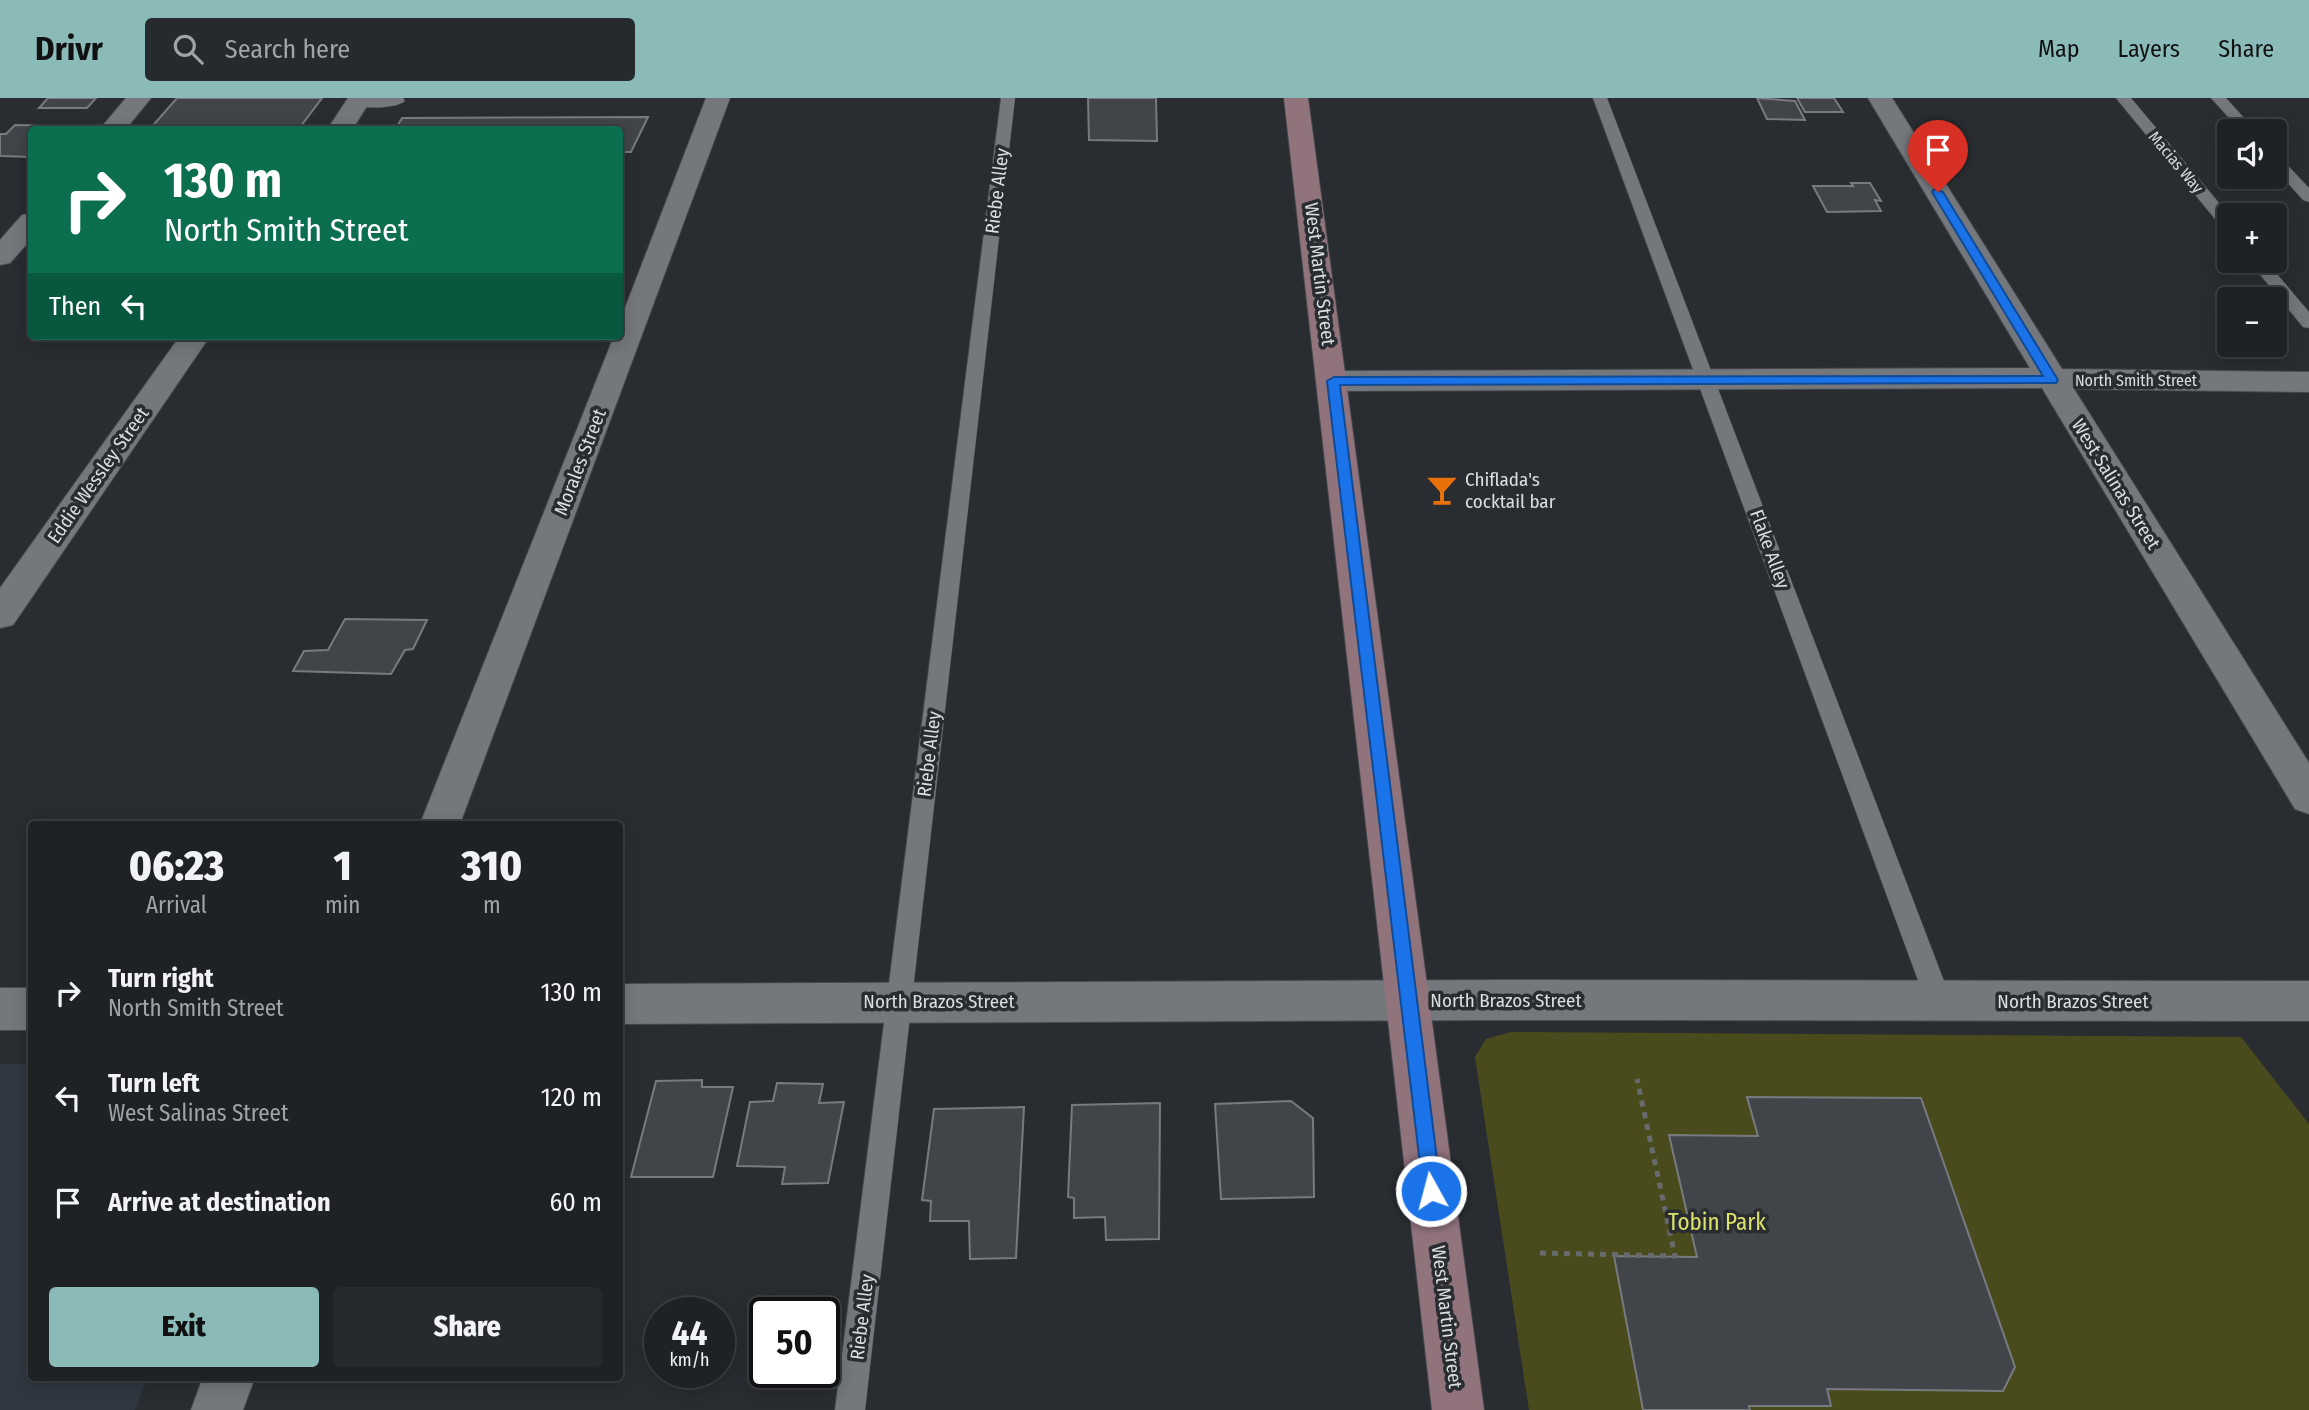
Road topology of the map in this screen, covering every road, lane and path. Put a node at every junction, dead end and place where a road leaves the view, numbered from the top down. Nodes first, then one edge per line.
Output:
1 (139, 98) edge
2 (718, 98) edge
3 (1008, 98) edge
4 (1297, 98) edge
5 (1600, 98) edge
6 (1880, 98) edge
7 (2123, 98) edge
8 (2218, 98) edge
9 (359, 100) edge
10 (398, 101) dead end
11 (2238, 119) edge
12 (114, 126) edge
13 (342, 126) edge
14 (2287, 173) edge
15 (2309, 197) edge
16 (2217, 211) edge
17 (28, 226) edge
18 (0, 257) edge
19 (2267, 273) edge
20 (2309, 323) edge
21 (192, 340) edge
22 (2052, 380) junction
23 (1334, 381) junction
24 (1708, 381) junction
25 (2309, 382) edge
26 (0, 615) edge
27 (2309, 797) edge
28 (441, 821) edge
29 (1407, 1000) junction
30 (899, 1001) junction
31 (2309, 1001) edge
32 (1939, 1002) junction
33 (623, 1004) edge
34 (0, 1009) edge
35 (28, 1009) edge
36 (1637, 1079) dead end
37 (1540, 1253) dead end
38 (228, 1381) edge
39 (217, 1410) edge
40 (850, 1410) edge
41 (1458, 1410) edge

1 - 12 street
2 - 28 street, Morales Street
3 - 30 lane, Riebe Alley
4 - 23 main road, West Martin Street
5 - 24 lane, Flake Alley
6 - 22 street, West Salinas Street
7 - 16 lane, Macias Way
8 - 11 lane
9 - 10 lane
9 - 13 street
14 - 15 lane
17 - 18 street
19 - 20 lane
21 - 26 street, Eddie Wessley Street
22 - 24 street, North Smith Street
22 - 25 street, North Smith Street
22 - 27 street, West Salinas Street
23 - 24 street, North Smith Street
23 - 29 main road, West Martin Street
24 - 32 lane, Flake Alley
29 - 30 street, North Brazos Street
29 - 32 street, North Brazos Street
29 - 41 main road, West Martin Street
30 - 33 street, North Brazos Street
30 - 40 lane, Riebe Alley
31 - 32 street, North Brazos Street
34 - 35 street
36 - 37 path
38 - 39 street

